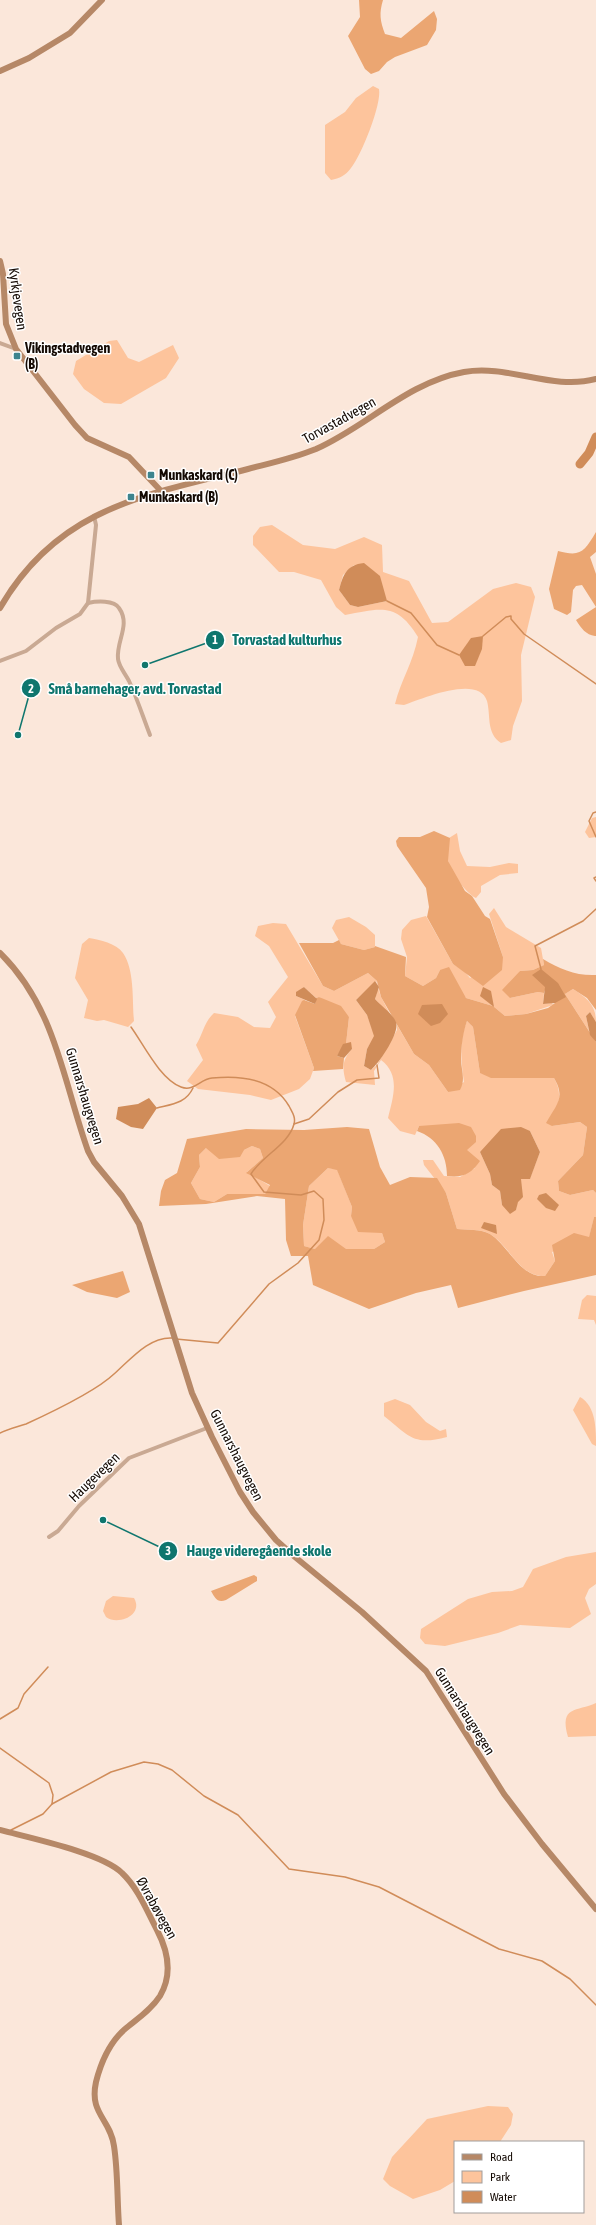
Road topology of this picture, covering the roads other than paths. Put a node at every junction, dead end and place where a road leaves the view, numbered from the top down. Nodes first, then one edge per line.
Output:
1 (102, 0) edge
2 (0, 72) edge
3 (0, 261) edge
4 (0, 343) edge
5 (16, 349) junction
6 (596, 378) edge
7 (161, 491) junction
8 (94, 515) junction
9 (88, 603) junction
10 (0, 608) edge
11 (0, 661) edge
12 (150, 735) dead end
13 (0, 953) edge
14 (207, 1428) junction
15 (49, 1538) dead end
16 (0, 1830) edge
17 (596, 1909) edge
18 (119, 2225) edge

1 - 2 main road
3 - 5 main road, Kyrkjevegen
4 - 5 street
5 - 7 main road, Kyrkjevegen
6 - 7 main road, Torvastadvegen
7 - 8 main road, Torvastadvegen
8 - 9 street
8 - 10 main road, Torvastadvegen
9 - 11 street
9 - 12 street
13 - 14 main road, Gunnarshaugvegen
14 - 15 street, Haugevegen
14 - 17 main road, Gunnarshaugvegen
16 - 18 main road, Øvrabøvegen

